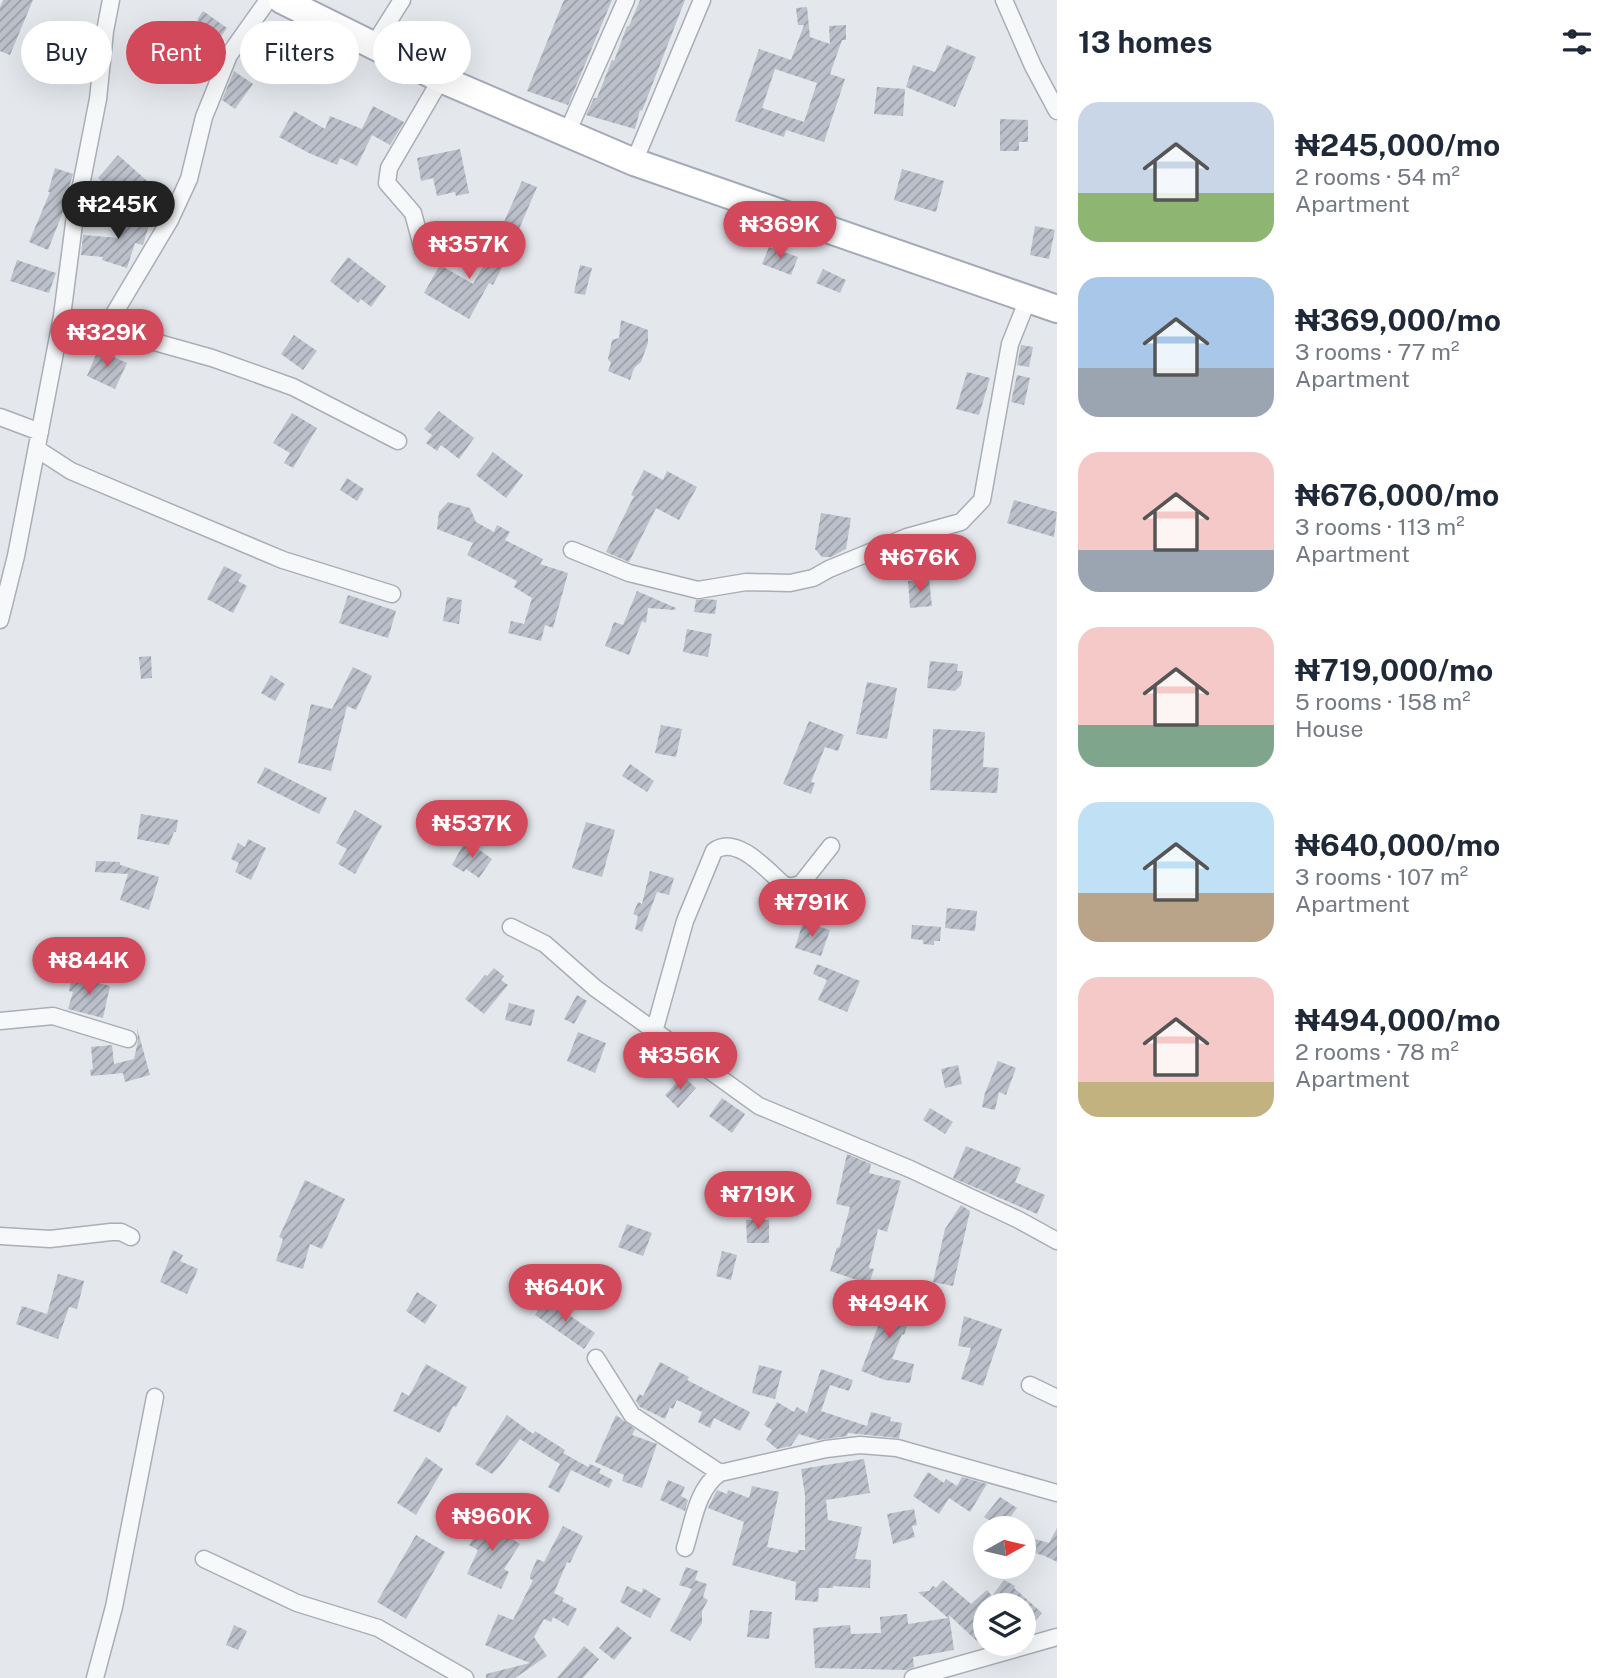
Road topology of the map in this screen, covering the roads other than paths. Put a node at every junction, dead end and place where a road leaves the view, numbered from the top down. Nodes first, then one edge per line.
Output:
1 (111, 0) edge
2 (268, 0) edge
3 (282, 0) edge
4 (402, 0) edge
5 (626, 0) edge
6 (702, 0) edge
7 (1004, 0) edge
8 (389, 21) edge
9 (373, 46) edge
10 (438, 84) edge
11 (453, 84) edge
12 (1057, 111) edge
13 (567, 133) junction
14 (634, 162) junction
15 (424, 250) dead end
16 (1028, 299) junction
17 (1057, 309) edge
18 (62, 316) junction
19 (106, 329) junction
20 (0, 417) edge
21 (40, 432) junction
22 (398, 441) dead end
23 (37, 449) junction
24 (572, 550) dead end
25 (392, 594) dead end
26 (0, 620) edge
27 (831, 846) dead end
28 (511, 927) dead end
29 (0, 1021) edge
30 (654, 1032) junction
31 (128, 1039) dead end
32 (0, 1236) edge
33 (131, 1237) dead end
34 (1057, 1241) edge
35 (596, 1358) dead end
36 (1030, 1385) dead end
37 (155, 1397) dead end
38 (1057, 1398) edge
39 (720, 1473) junction
40 (1057, 1493) edge
41 (685, 1548) dead end
42 (204, 1559) dead end
43 (1057, 1637) edge
44 (95, 1678) edge
45 (465, 1678) edge
46 (914, 1678) edge

1 - 18 street
2 - 19 street
3 - 9 main road
4 - 8 street
5 - 13 street
6 - 14 street
7 - 12 street
10 - 15 street
11 - 13 main road
13 - 14 main road
14 - 16 main road
16 - 17 main road
16 - 24 street
18 - 19 street
18 - 21 street
19 - 22 street
20 - 21 street
21 - 23 street
23 - 25 street
23 - 26 street
27 - 30 street
28 - 30 street
29 - 31 street
30 - 34 street
32 - 33 street
35 - 39 street
36 - 38 street
37 - 44 street
39 - 40 street
39 - 41 street
42 - 45 street
43 - 46 street

